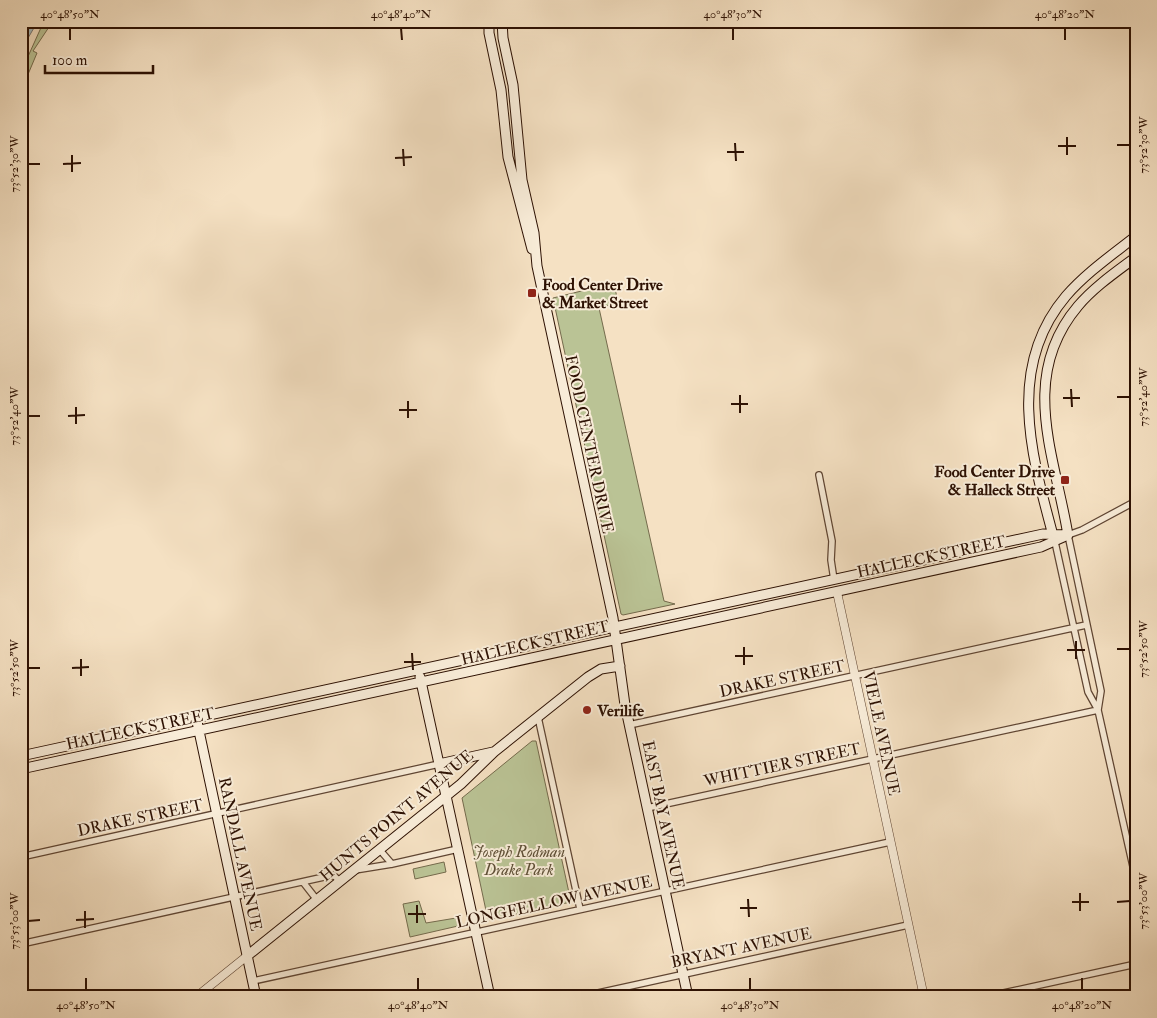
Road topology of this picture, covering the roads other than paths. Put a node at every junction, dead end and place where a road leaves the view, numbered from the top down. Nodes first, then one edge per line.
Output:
1 (489, 21) edge
2 (502, 21) edge
3 (770, 21) edge
4 (801, 21) edge
5 (1136, 236) edge
6 (1136, 257) edge
7 (537, 266) junction
8 (819, 475) dead end
9 (1136, 501) edge
10 (1068, 535) junction
11 (1054, 538) junction
12 (834, 580) junction
13 (837, 592) junction
14 (1086, 625) junction
15 (614, 627) junction
16 (1074, 628) junction
17 (616, 639) junction
18 (620, 666) junction
19 (419, 671) junction
20 (854, 677) junction
21 (422, 683) junction
22 (1098, 710) junction
23 (538, 717) junction
24 (196, 718) junction
25 (629, 725) junction
26 (198, 731) junction
27 (494, 752) junction
28 (21, 756) edge
29 (872, 759) junction
30 (439, 764) junction
31 (21, 769) edge
32 (446, 795) junction
33 (647, 808) junction
34 (216, 814) junction
35 (890, 842) junction
36 (458, 848) junction
37 (379, 849) junction
38 (21, 857) edge
39 (392, 864) junction
40 (353, 870) junction
41 (1136, 880) edge
42 (340, 881) junction
43 (303, 882) junction
44 (665, 891) junction
45 (235, 898) junction
46 (317, 900) junction
47 (580, 909) junction
48 (908, 925) junction
49 (476, 933) junction
50 (21, 944) edge
51 (247, 956) junction
52 (1136, 964) edge
53 (684, 974) junction
54 (253, 981) junction
55 (174, 997) edge
56 (178, 997) edge
57 (196, 997) edge
58 (256, 997) edge
59 (490, 997) edge
60 (580, 997) edge
61 (688, 997) edge
62 (924, 997) edge
63 (985, 997) edge

1 - 7 main road, FOOD CENTER DRIVE
2 - 7 main road, FOOD CENTER DRIVE
3 - 4 street
5 - 11 main road
6 - 10 main road
7 - 15 main road, FOOD CENTER DRIVE
8 - 12 street, VIELE AVENUE
9 - 10 street
10 - 11 main road
10 - 14 street
11 - 12 main road, HALLECK STREET
11 - 13 main road, HALLECK STREET
11 - 16 street
12 - 13 main road, VIELE AVENUE
12 - 15 main road, HALLECK STREET
13 - 17 main road, HALLECK STREET
13 - 20 street, VIELE AVENUE
14 - 16 street, DRAKE STREET
14 - 22 street
15 - 17 main road, FOOD CENTER DRIVE
15 - 19 main road, HALLECK STREET
16 - 20 street, DRAKE STREET
16 - 22 street
17 - 18 main road, EAST BAY AVENUE
17 - 21 main road, HALLECK STREET
18 - 23 main road, HUNTS POINT AVENUE
18 - 25 main road, EAST BAY AVENUE
19 - 21 main road
19 - 24 main road, HALLECK STREET
20 - 25 street, DRAKE STREET
20 - 29 street, VIELE AVENUE
21 - 26 main road, HALLECK STREET
21 - 30 main road
22 - 29 street, WHITTIER STREET
22 - 41 street
23 - 27 main road, HUNTS POINT AVENUE
23 - 47 street
24 - 26 main road, RANDALL AVENUE
24 - 28 main road, HALLECK STREET
25 - 33 main road, EAST BAY AVENUE
26 - 31 main road, HALLECK STREET
26 - 34 main road, RANDALL AVENUE
27 - 30 main road
27 - 32 main road, HUNTS POINT AVENUE
29 - 33 street, WHITTIER STREET
29 - 35 street, VIELE AVENUE
30 - 32 main road
30 - 34 street, DRAKE STREET
32 - 36 main road
32 - 37 main road, HUNTS POINT AVENUE
33 - 44 main road, EAST BAY AVENUE
34 - 38 street, DRAKE STREET
34 - 45 main road, RANDALL AVENUE
35 - 44 street, LONGFELLOW AVENUE
35 - 48 street, VIELE AVENUE
36 - 39 street
36 - 49 main road
37 - 39 street
37 - 40 main road, HUNTS POINT AVENUE
39 - 40 street
40 - 42 main road, HUNTS POINT AVENUE
42 - 43 street
42 - 46 main road, HUNTS POINT AVENUE
43 - 45 street
43 - 46 street
44 - 47 street, LONGFELLOW AVENUE
44 - 53 main road, EAST BAY AVENUE
45 - 50 street
45 - 51 main road, RANDALL AVENUE
46 - 51 main road, HUNTS POINT AVENUE
47 - 49 street, LONGFELLOW AVENUE
48 - 53 street, BRYANT AVENUE
48 - 62 street, VIELE AVENUE
49 - 54 street, LONGFELLOW AVENUE
49 - 59 main road
51 - 54 main road, RANDALL AVENUE
51 - 57 street, HUNTS POINT AVENUE
52 - 63 street
53 - 60 street, BRYANT AVENUE
53 - 61 main road, EAST BAY AVENUE
54 - 58 main road, RANDALL AVENUE
55 - 56 street

